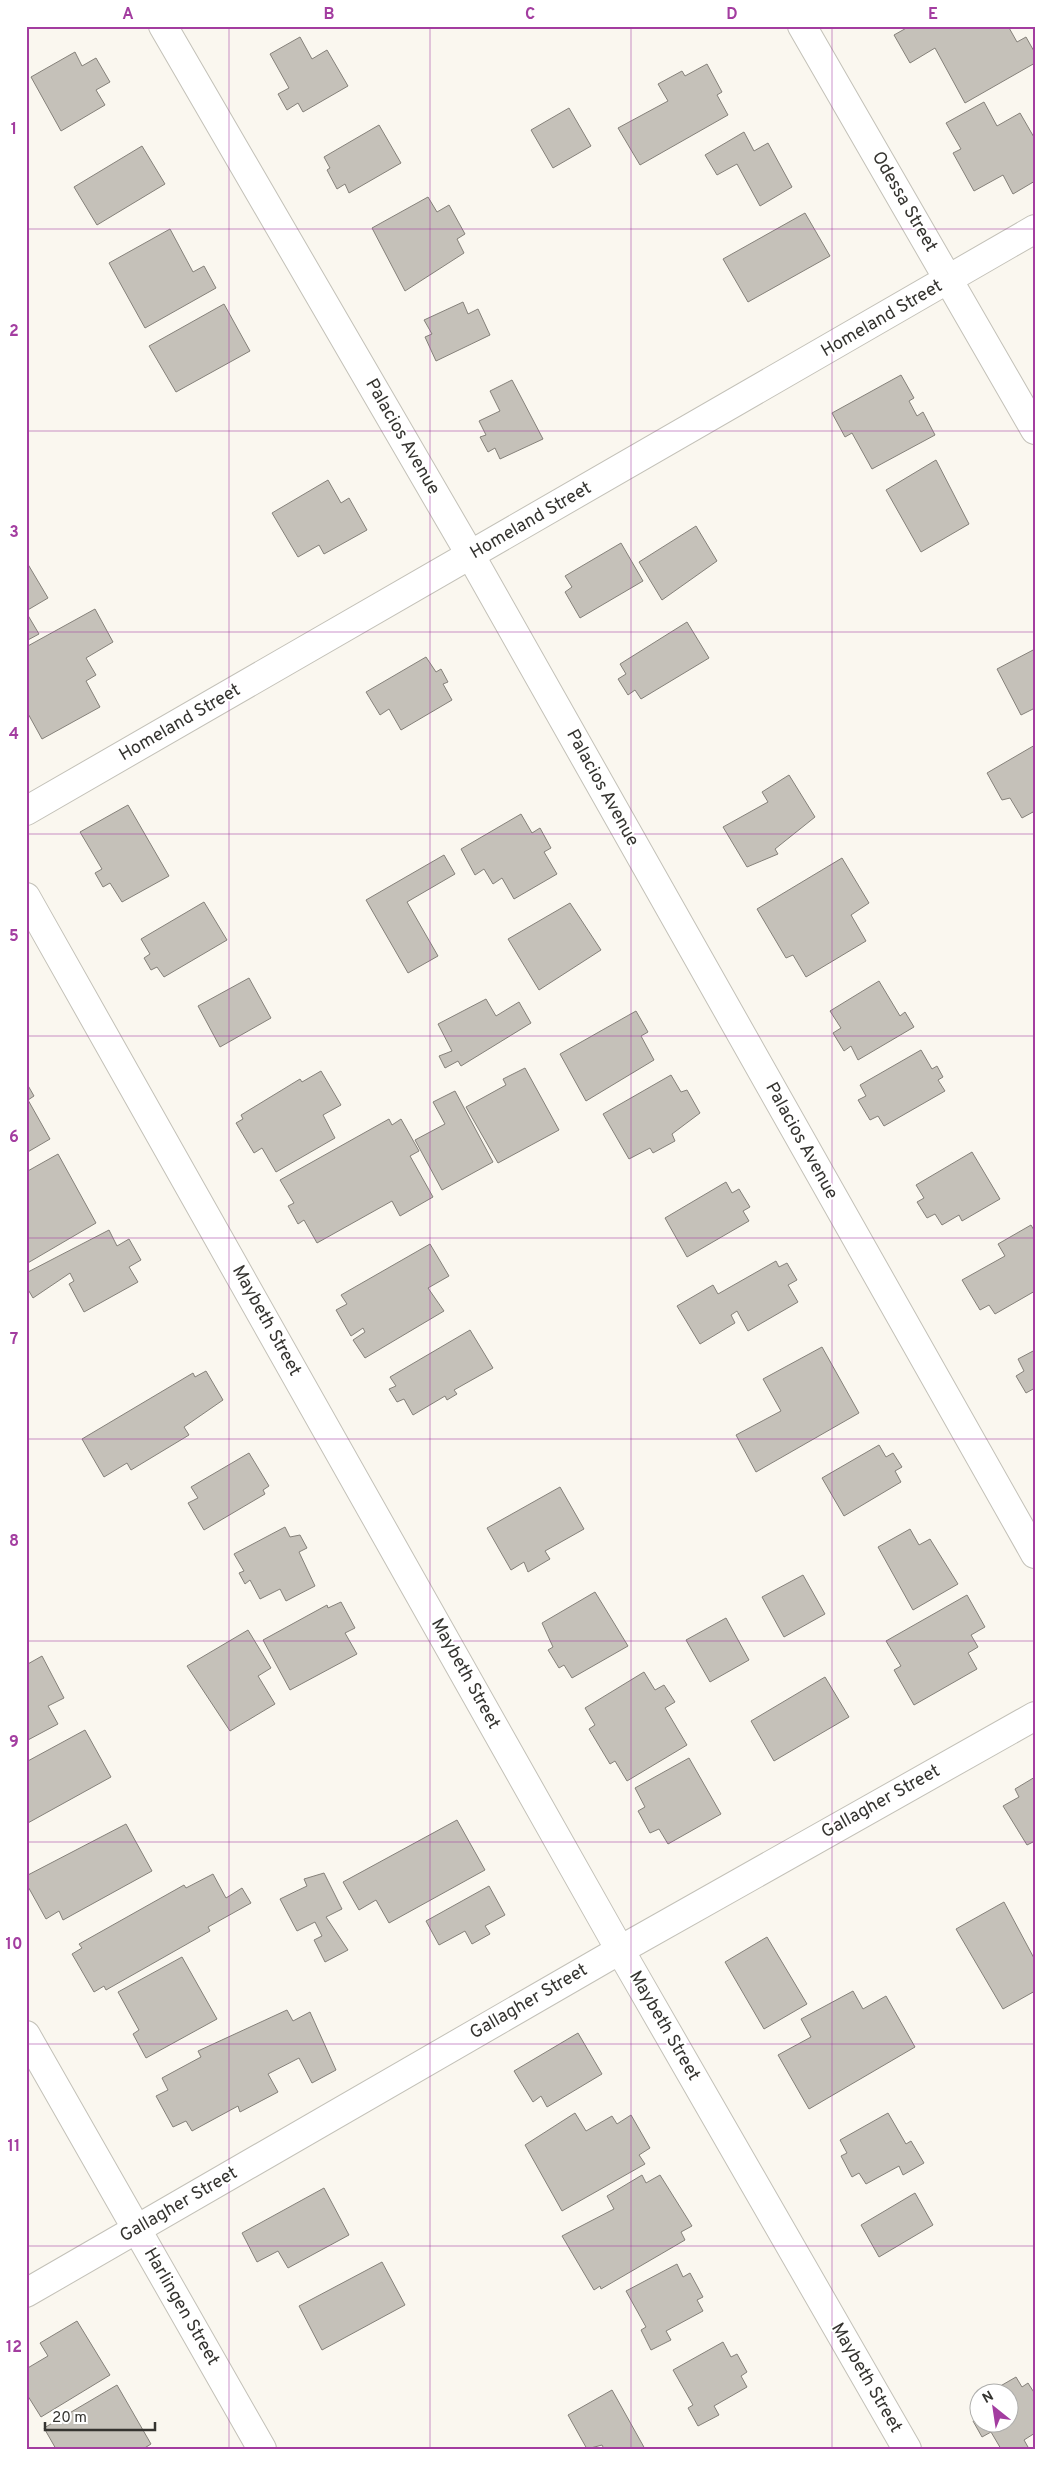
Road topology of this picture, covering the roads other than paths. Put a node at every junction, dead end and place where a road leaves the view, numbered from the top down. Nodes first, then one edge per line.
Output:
1 (163, 26) edge
2 (802, 26) edge
3 (1035, 229) edge
4 (949, 279) junction
5 (1035, 430) edge
6 (471, 556) junction
7 (26, 811) edge
8 (26, 897) edge
9 (1035, 1554) edge
10 (1035, 1716) edge
11 (620, 1950) junction
12 (26, 2035) edge
13 (136, 2229) junction
14 (26, 2293) edge
15 (262, 2449) edge
16 (907, 2449) edge

1 - 6 street, Palacios Avenue
2 - 4 street, Odessa Street
3 - 4 street, Homeland Street
4 - 5 street, Odessa Street
4 - 6 street, Homeland Street
6 - 7 street, Homeland Street
6 - 9 street, Palacios Avenue
8 - 11 street, Maybeth Street
10 - 11 street, Gallagher Street
11 - 13 street, Gallagher Street
11 - 16 street, Maybeth Street
12 - 13 street, Harlingen Street
13 - 14 street, Gallagher Street
13 - 15 street, Harlingen Street

